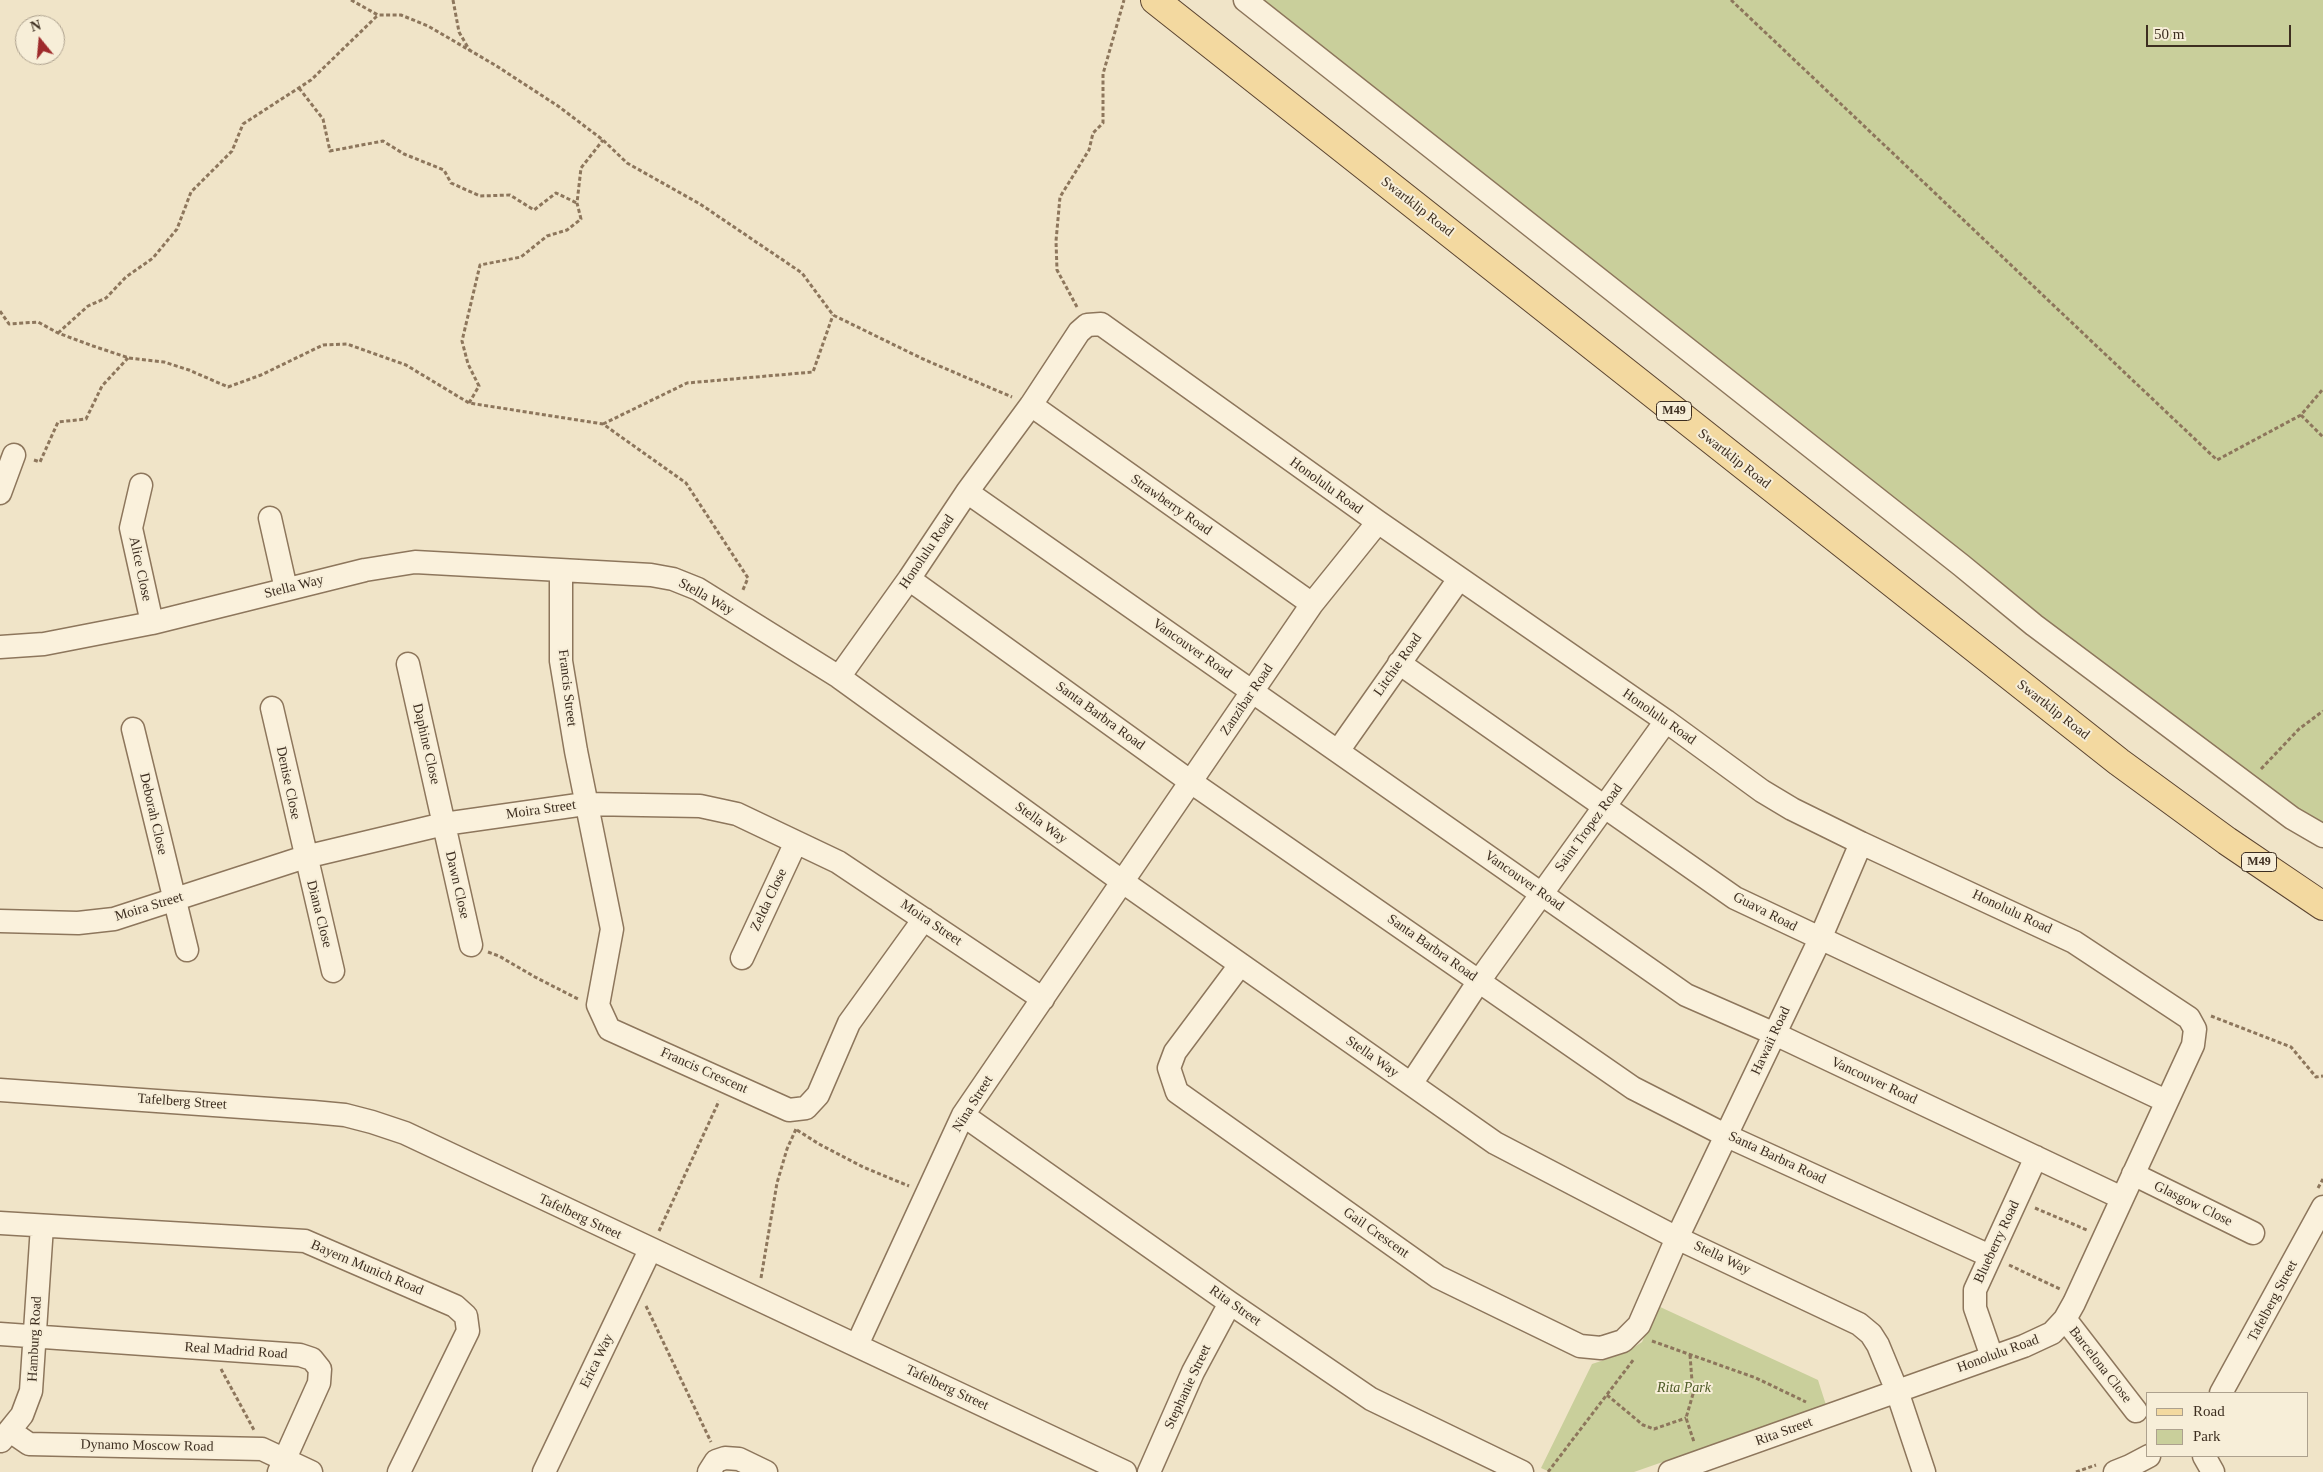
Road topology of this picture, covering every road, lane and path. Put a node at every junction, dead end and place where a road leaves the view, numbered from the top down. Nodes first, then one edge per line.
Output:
1 (351, 0) edge
2 (453, 0) edge
3 (1124, 0) edge
4 (1155, 0) edge
5 (1245, 0) edge
6 (1731, 0) edge
7 (378, 15) junction
8 (470, 51) junction
9 (299, 88) junction
10 (603, 140) junction
11 (577, 203) junction
12 (0, 311) edge
13 (833, 315) junction
14 (1086, 325) junction
15 (58, 333) junction
16 (129, 358) junction
17 (2323, 389) edge
18 (469, 403) junction
19 (1031, 405) junction
20 (2301, 415) junction
21 (603, 424) junction
22 (2323, 437) edge
23 (14, 455) joint
24 (141, 485) dead end
25 (967, 492) junction
26 (0, 493) edge
27 (270, 518) dead end
28 (1378, 522) junction
29 (561, 571) junction
30 (909, 579) junction
31 (1459, 579) junction
32 (286, 589) junction
33 (1312, 604) junction
34 (733, 611) junction
35 (152, 623) junction
36 (0, 647) edge
37 (1399, 663) junction
38 (408, 664) dead end
39 (839, 677) junction
40 (1253, 692) junction
41 (272, 708) dead end
42 (2323, 711) edge
43 (1666, 721) junction
44 (133, 728) dead end
45 (1338, 751) junction
46 (1191, 782) junction
47 (2247, 784) junction
48 (586, 804) junction
49 (1605, 807) junction
50 (444, 824) junction
51 (2323, 836) edge
52 (796, 842) junction
53 (1861, 843) junction
54 (305, 857) junction
55 (1123, 882) junction
56 (1542, 894) junction
57 (174, 900) junction
58 (2323, 906) edge
59 (924, 918) junction
60 (0, 921) edge
61 (1820, 939) junction
62 (471, 946) joint
63 (187, 950) dead end
64 (742, 958) dead end
65 (1240, 964) junction
66 (333, 971) dead end
67 (1479, 981) junction
68 (1043, 999) junction
69 (598, 1005) junction
70 (2193, 1024) junction
71 (1775, 1034) junction
72 (2323, 1076) edge
73 (727, 1082) junction
74 (1411, 1084) junction
75 (0, 1090) edge
76 (2166, 1101) junction
77 (806, 1108) junction
78 (963, 1115) junction
79 (796, 1129) junction
80 (1727, 1136) junction
81 (2036, 1157) junction
82 (2133, 1174) junction
83 (910, 1187) dead end
84 (2122, 1198) junction
85 (2016, 1200) junction
86 (2323, 1207) edge
87 (0, 1223) edge
88 (42, 1226) junction
89 (2253, 1233) dead end
90 (2104, 1237) junction
91 (1677, 1238) junction
92 (653, 1243) junction
93 (1990, 1256) junction
94 (757, 1284) dead end
95 (2077, 1296) junction
96 (644, 1300) dead end
97 (1230, 1303) junction
98 (2065, 1319) junction
99 (0, 1334) edge
100 (34, 1336) junction
101 (1648, 1340) dead end
102 (857, 1345) junction
103 (210, 1349) junction
104 (1637, 1355) dead end
105 (1690, 1355) junction
106 (1992, 1357) junction
107 (1897, 1391) junction
108 (2222, 1392) edge
109 (1607, 1395) junction
110 (1807, 1403) dead end
111 (2136, 1411) dead end
112 (1686, 1418) junction
113 (5, 1436) edge
114 (712, 1444) dead end
115 (1695, 1444) dead end
116 (262, 1449) junction
117 (2146, 1457) edge
118 (2205, 1457) edge
119 (282, 1466) edge
120 (311, 1472) edge
121 (400, 1472) edge
122 (544, 1472) edge
123 (709, 1472) edge
124 (766, 1472) edge
125 (1125, 1472) edge
126 (1149, 1472) edge
127 (1522, 1472) edge
128 (1548, 1472) edge
129 (1670, 1472) edge
130 (1924, 1472) edge
131 (2115, 1472) edge
132 (2213, 1472) edge

1 - 7 path
2 - 8 path
3 - 14 path
4 - 58 main road, Swartklip Road / M49
5 - 47 street
6 - 20 path
7 - 8 path
7 - 9 path
8 - 10 path
9 - 11 path
9 - 15 path
10 - 11 path
10 - 13 path
11 - 18 path
12 - 15 path
13 - 19 path
13 - 21 path
14 - 19 street, Honolulu Road
14 - 28 street, Honolulu Road
15 - 16 path
16 - 18 path
16 - 23 path
17 - 20 path
18 - 21 path
19 - 25 street, Honolulu Road
19 - 33 street, Strawberry Road
20 - 22 path
21 - 34 path
23 - 26 street
24 - 35 street, Alice Close
25 - 30 street, Honolulu Road
25 - 40 street, Vancouver Road
27 - 32 street
28 - 31 street, Honolulu Road
28 - 33 street, Zanzibar Road
29 - 32 street, Stella Way
29 - 34 street, Stella Way
29 - 48 street, Francis Street
30 - 39 street, Honolulu Road
30 - 46 street, Santa Barbra Road
31 - 37 street, Litchie Road
31 - 43 street, Honolulu Road
32 - 35 street, Stella Way
33 - 40 street, Zanzibar Road
34 - 39 street, Stella Way
35 - 36 street, Stella Way
37 - 45 street, Litchie Road
37 - 49 street, Guava Road
38 - 50 street, Daphine Close
39 - 55 street, Stella Way
40 - 45 street, Vancouver Road
40 - 46 street, Zanzibar Road
41 - 54 street, Denise Close
42 - 47 path
43 - 49 street, Saint Tropez Road
43 - 53 street, Honolulu Road
44 - 57 street, Deborah Close
45 - 56 street, Vancouver Road
46 - 55 street, Zanzibar Road
46 - 67 street, Santa Barbra Road
47 - 51 street
48 - 50 street, Moira Street
48 - 52 street, Moira Street
48 - 69 street
49 - 56 street, Saint Tropez Road
49 - 61 street, Guava Road
50 - 54 street, Moira Street
50 - 62 street, Dawn Close
52 - 59 street, Moira Street
52 - 64 street, Zelda Close
53 - 61 street, Hawaii Road
53 - 70 street, Honolulu Road
54 - 57 street, Moira Street
54 - 66 street, Diana Close
55 - 65 street, Stella Way
55 - 68 street, Nina Street
56 - 67 street, Saint Tropez Road
56 - 71 street, Vancouver Road
57 - 60 street, Moira Street
57 - 63 street, Deborah Close
59 - 68 street, Moira Street
59 - 77 street
61 - 71 street, Hawaii Road
61 - 76 street, Guava Road
62 - 69 path
65 - 74 street, Stella Way
65 - 91 street, Gail Crescent
67 - 74 street, Saint Tropez Road
67 - 80 street, Santa Barbra Road
68 - 78 street, Nina Street
69 - 73 street, Francis Crescent
70 - 72 path
70 - 76 street, Honolulu Road
71 - 80 street, Hawaii Road
71 - 81 street, Vancouver Road
73 - 77 street, Francis Crescent
73 - 92 path
74 - 91 street, Stella Way
75 - 92 street, Tafelberg Street
76 - 82 street, Honolulu Road
77 - 79 path
78 - 97 street, Rita Street
78 - 102 street, Nina Street
79 - 83 path
79 - 94 path
80 - 91 street, Hawaii Road
80 - 93 street, Santa Barbra Road
81 - 84 street, Vancouver Road
81 - 85 street, Blueberry Road
82 - 84 street, Honolulu Road
82 - 89 street, Glasgow Close
84 - 90 street, Honolulu Road
85 - 90 path
85 - 93 street, Blueberry Road
86 - 108 street, Tafelberg Street
87 - 88 street, Bayern Munich Road
88 - 100 street, Hamburg Road
88 - 121 street, Bayern Munich Road
90 - 95 street, Honolulu Road
91 - 107 street, Stella Way
92 - 102 street, Tafelberg Street
92 - 122 street, Erica Way
93 - 95 path
93 - 106 street, Blueberry Road
95 - 98 street, Honolulu Road
96 - 114 path
97 - 126 street, Stephanie Street
97 - 127 street, Rita Street
98 - 106 street, Honolulu Road
98 - 111 street, Barcelona Close
99 - 100 street, Real Madrid Road
100 - 103 street, Real Madrid Road
100 - 113 street, Hamburg Road
101 - 105 path
102 - 125 street, Tafelberg Street
103 - 116 path
103 - 119 street, Real Madrid Road
104 - 109 path
105 - 110 path
105 - 112 path
106 - 107 street, Honolulu Road
107 - 129 street, Rita Street
107 - 130 street, Stella Way
109 - 112 path
109 - 128 path
112 - 115 path
113 - 116 street, Dynamo Moscow Road
116 - 119 street, Dynamo Moscow Road
117 - 131 street
118 - 132 street
119 - 120 street, Dynamo Moscow Road
123 - 124 street

